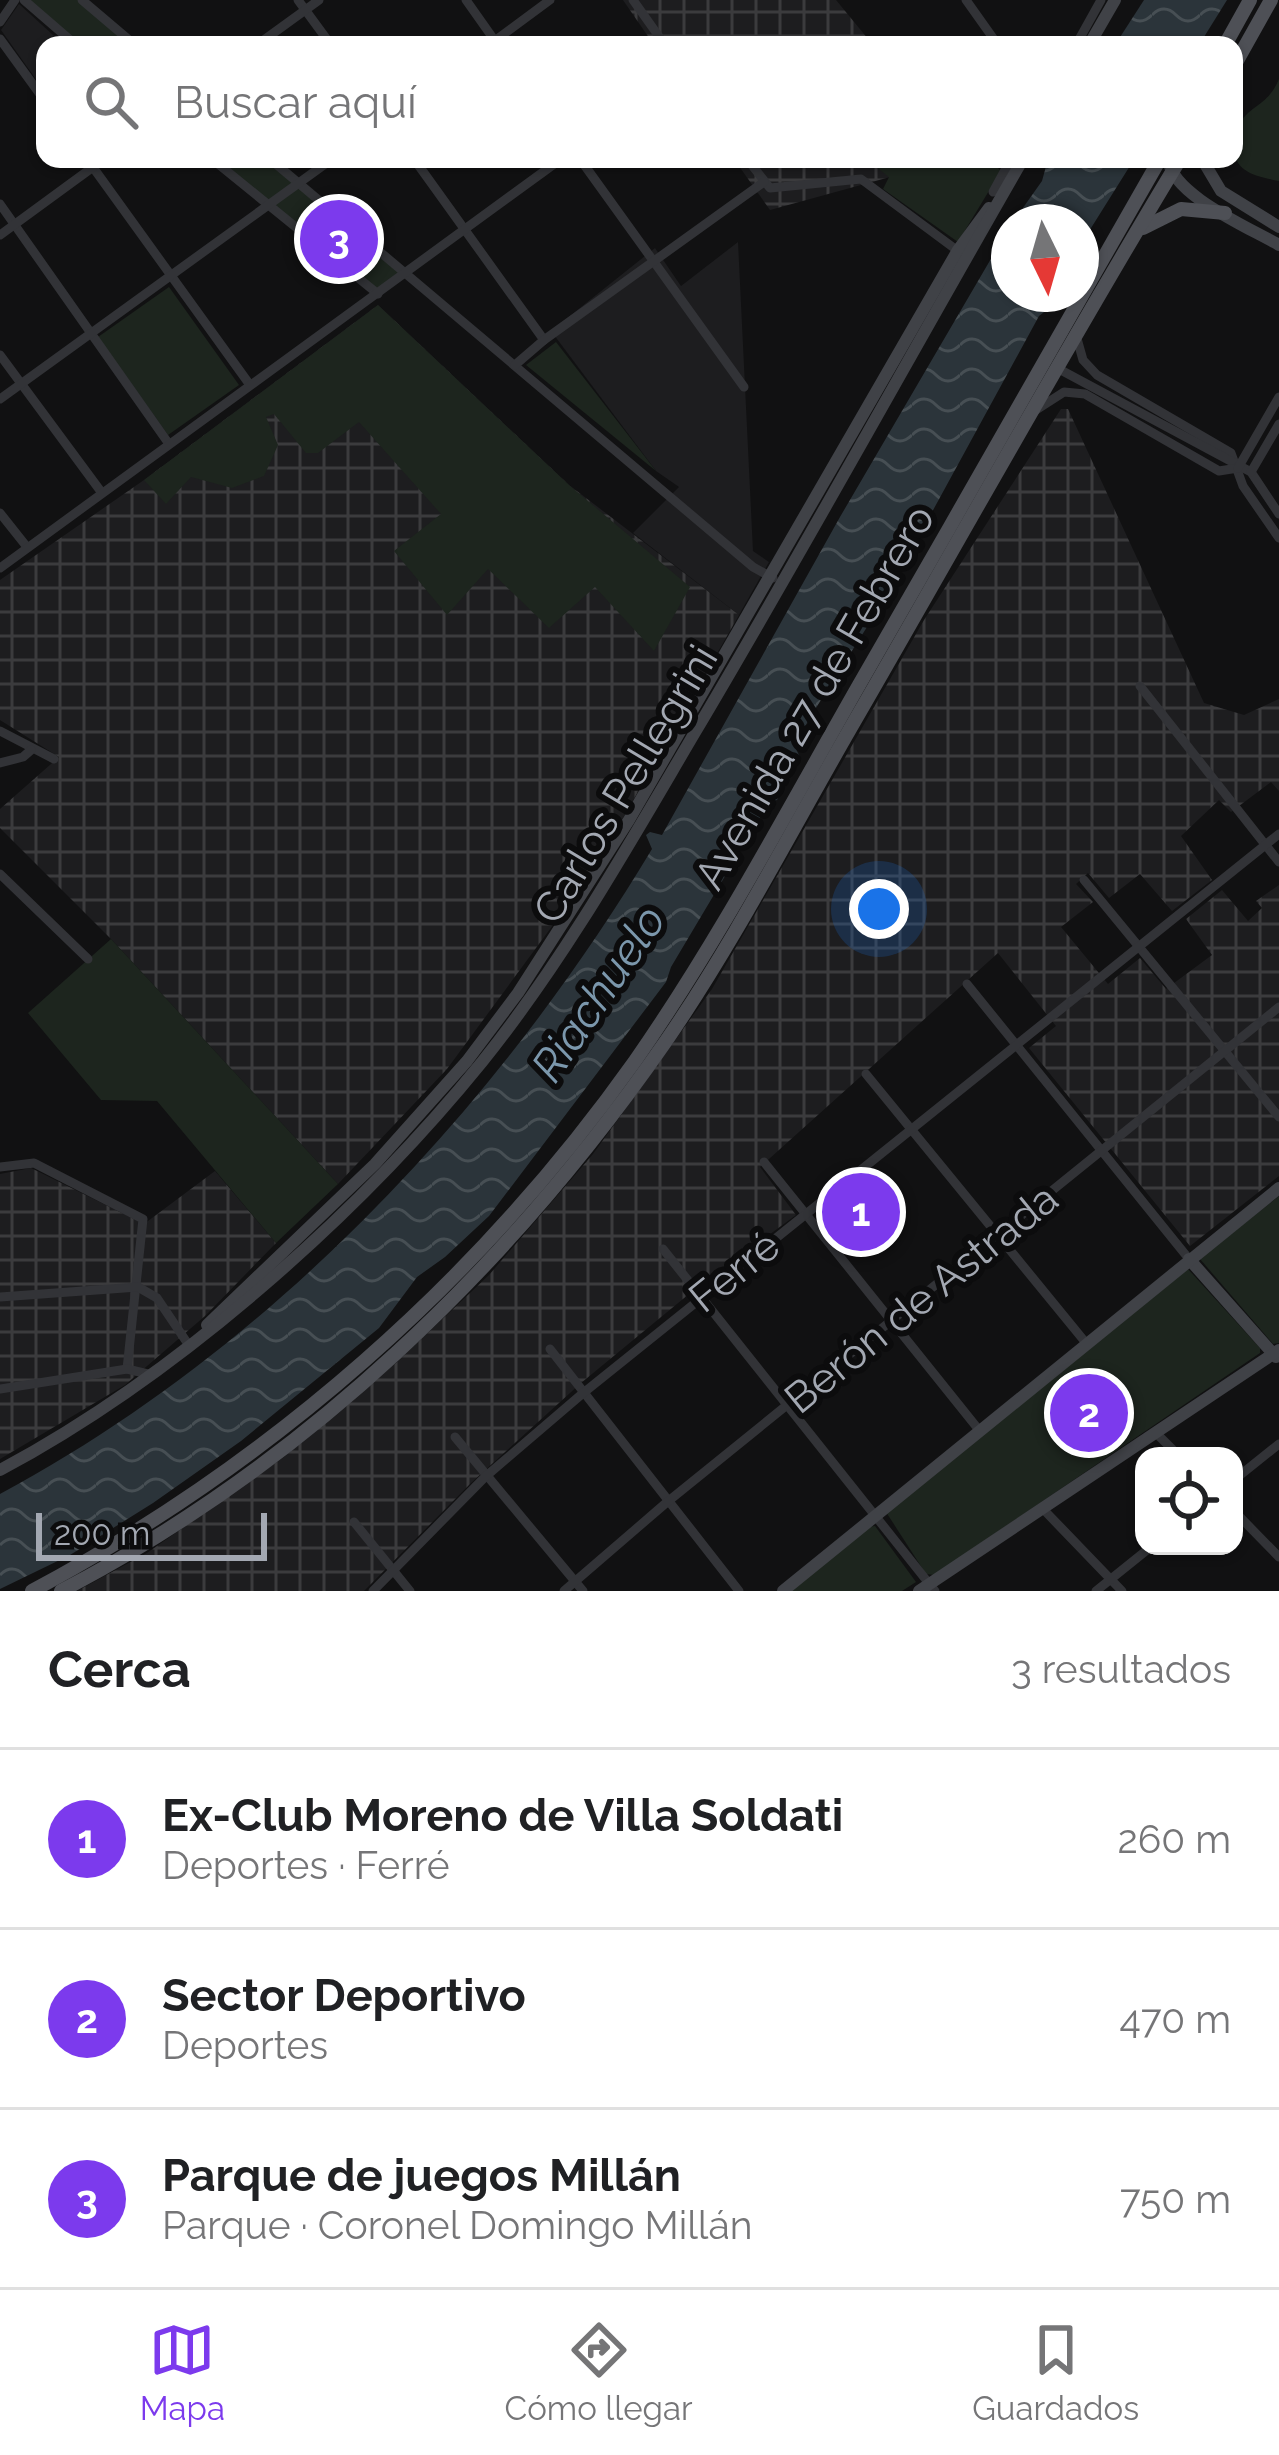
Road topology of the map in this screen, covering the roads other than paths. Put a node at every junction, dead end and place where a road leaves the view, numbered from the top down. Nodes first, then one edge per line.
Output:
1 (19, 0) edge
2 (319, 0) edge
3 (466, 0) edge
4 (550, 0) edge
5 (633, 0) edge
6 (966, 0) edge
7 (1102, 0) edge
8 (1115, 0) edge
9 (1250, 0) edge
10 (1271, 0) edge
11 (85, 1) edge
12 (301, 5) edge
13 (0, 22) edge
14 (65, 36) edge
15 (125, 36) edge
16 (267, 36) edge
17 (324, 36) edge
18 (489, 36) edge
19 (503, 36) edge
20 (659, 36) edge
21 (992, 36) edge
22 (1081, 36) edge
23 (1094, 36) edge
24 (1230, 36) edge
25 (0, 39) edge
26 (1243, 50) edge
27 (36, 89) edge
28 (84, 168) edge
29 (94, 168) edge
30 (223, 168) edge
31 (280, 168) edge
32 (320, 168) edge
33 (420, 168) edge
34 (549, 168) edge
35 (587, 168) edge
36 (754, 168) edge
37 (1008, 168) edge
38 (1016, 168) edge
39 (1164, 168) edge
40 (1164, 168) edge
41 (1169, 168) edge
42 (1207, 168) edge
43 (764, 182) junction
44 (299, 184) junction
45 (999, 190) junction
46 (0, 204) edge
47 (271, 206) junction
48 (1226, 213) junction
49 (15, 224) junction
50 (1279, 226) edge
51 (464, 230) junction
52 (0, 236) edge
53 (1130, 240) junction
54 (1279, 244) edge
55 (963, 254) junction
56 (653, 260) junction
57 (406, 273) junction
58 (170, 276) junction
59 (379, 294) junction
60 (92, 335) junction
61 (1076, 335) junction
62 (544, 340) junction
63 (0, 355) edge
64 (515, 365) junction
65 (1058, 368) junction
66 (21, 384) junction
67 (250, 385) junction
68 (744, 387) dead end
69 (1279, 397) edge
70 (0, 400) edge
71 (1034, 411) junction
72 (1279, 424) edge
73 (169, 444) junction
74 (1238, 468) junction
75 (1251, 472) junction
76 (980, 475) junction
77 (102, 493) junction
78 (0, 513) edge
79 (1279, 514) edge
80 (1279, 538) edge
81 (27, 547) junction
82 (0, 568) edge
83 (776, 579) junction
84 (1140, 686) dead end
85 (0, 731) edge
86 (31, 750) junction
87 (54, 760) dead end
88 (0, 763) edge
89 (1279, 834) edge
90 (779, 838) junction
91 (1265, 844) junction
92 (1279, 862) edge
93 (0, 874) edge
94 (1084, 880) dead end
95 (1139, 948) junction
96 (88, 959) dead end
97 (967, 984) dead end
98 (1279, 1006) edge
99 (1017, 1045) junction
100 (1224, 1052) junction
101 (866, 1075) dead end
102 (1279, 1117) edge
103 (913, 1130) junction
104 (579, 1146) junction
105 (1103, 1152) junction
106 (764, 1162) dead end
107 (0, 1167) edge
108 (1279, 1188) edge
109 (805, 1215) junction
110 (998, 1236) junction
111 (663, 1249) dead end
112 (1189, 1259) junction
113 (479, 1262) junction
114 (138, 1287) junction
115 (0, 1297) edge
116 (701, 1298) junction
117 (893, 1321) junction
118 (194, 1339) junction
119 (1086, 1343) junction
120 (550, 1349) dead end
121 (1277, 1355) edge
122 (128, 1369) junction
123 (148, 1374) junction
124 (0, 1389) edge
125 (582, 1394) junction
126 (787, 1406) junction
127 (979, 1430) junction
128 (1156, 1432) junction
129 (454, 1437) dead end
130 (1279, 1444) edge
131 (1170, 1447) edge
132 (0, 1470) edge
133 (1243, 1473) edge
134 (485, 1477) junction
135 (667, 1503) junction
136 (1042, 1510) junction
137 (877, 1514) junction
138 (1243, 1520) edge
139 (354, 1522) dead end
140 (1141, 1555) edge
141 (1279, 1557) edge
142 (394, 1570) junction
143 (1111, 1579) junction
144 (579, 1586) edge
145 (927, 1586) edge
146 (32, 1591) edge
147 (61, 1591) edge
148 (373, 1591) edge
149 (410, 1591) edge
150 (564, 1591) edge
151 (739, 1591) edge
152 (783, 1591) edge
153 (907, 1591) edge
154 (1096, 1591) edge
155 (1122, 1591) edge

1 - 13 street
1 - 14 street
2 - 12 street
3 - 18 street
4 - 19 street
5 - 20 street
6 - 21 street
7 - 22 street
8 - 23 main road
9 - 24 main road
10 - 26 main road
11 - 15 street
12 - 16 street
12 - 17 street
25 - 27 street
28 - 49 street
29 - 58 street
30 - 47 street
31 - 44 street
32 - 44 street
33 - 51 street
34 - 51 street
35 - 56 street
36 - 43 street
37 - 45 street, Carlos Pellegrini
38 - 45 main road, Carlos Pellegrini
39 - 53 main road, Avenida 27 de Febrero
40 - 76 main road, Avenida 27 de Febrero
41 - 48 main road
42 - 50 main road
43 - 55 street
43 - 56 street
44 - 47 street
44 - 57 street
45 - 55 main road, Carlos Pellegrini
46 - 49 street
47 - 58 street
47 - 59 street
48 - 53 main road
48 - 54 main road
49 - 52 street
49 - 60 street
51 - 57 street
51 - 62 street
53 - 61 main road, Avenida 27 de Febrero
55 - 83 main road, Carlos Pellegrini
56 - 62 street
56 - 68 street
57 - 59 street
57 - 64 street
58 - 60 street
58 - 67 street
59 - 67 street
60 - 66 street
60 - 73 street
61 - 65 main road, Avenida 27 de Febrero
61 - 74 street
62 - 64 street
63 - 66 street
64 - 83 street
65 - 71 main road, Avenida 27 de Febrero
65 - 74 street
65 - 76 street
66 - 70 street
66 - 77 street
67 - 73 street
69 - 74 street
71 - 74 street
71 - 90 main road, Avenida 27 de Febrero
72 - 75 street
73 - 77 street
74 - 75 street
74 - 80 street
75 - 79 street
76 - 90 main road, Avenida 27 de Febrero
77 - 81 street
78 - 81 street
81 - 82 street
83 - 118 main road, Carlos Pellegrini
84 - 91 street
85 - 86 street
86 - 87 street
86 - 88 street
89 - 91 street, Ferré
90 - 104 main road, Avenida 27 de Febrero
90 - 104 main road, Avenida 27 de Febrero
91 - 92 street
91 - 95 street, Ferré
93 - 96 street
94 - 95 street
95 - 99 street, Ferré
95 - 100 street
97 - 99 street
98 - 100 street, Berón de Astrada
99 - 103 street, Ferré
99 - 105 street
100 - 102 street
100 - 105 street, Berón de Astrada
101 - 103 street
103 - 109 street, Ferré
103 - 110 street
104 - 113 main road, Avenida 27 de Febrero
105 - 110 street, Berón de Astrada
105 - 112 street
106 - 109 street
107 - 114 street
108 - 112 main road
109 - 116 street, Ferré
109 - 117 street
110 - 117 street, Berón de Astrada
110 - 119 street
111 - 116 street
112 - 119 main road
112 - 121 main road
113 - 146 main road, Avenida 27 de Febrero
113 - 147 main road, Avenida 27 de Febrero
114 - 115 street
114 - 118 street
114 - 122 street
116 - 125 street, Ferré
116 - 126 street
117 - 126 street, Berón de Astrada
117 - 127 street
118 - 123 main road, Carlos Pellegrini
119 - 127 main road
120 - 125 street
121 - 128 main road
122 - 123 street
122 - 124 street
123 - 132 main road, Carlos Pellegrini
125 - 134 street, Ferré
125 - 135 street
126 - 135 street, Berón de Astrada
126 - 137 street
127 - 137 main road
128 - 131 street
128 - 136 main road
129 - 134 street
130 - 133 street
134 - 142 street, Ferré
134 - 144 street
135 - 144 street, Berón de Astrada
135 - 151 street
136 - 143 street
136 - 145 main road
137 - 145 street
137 - 152 main road
138 - 141 street
139 - 142 street
140 - 143 street
142 - 148 street, Ferré
142 - 149 street
143 - 154 street
143 - 155 street
144 - 150 street, Berón de Astrada
145 - 153 main road

